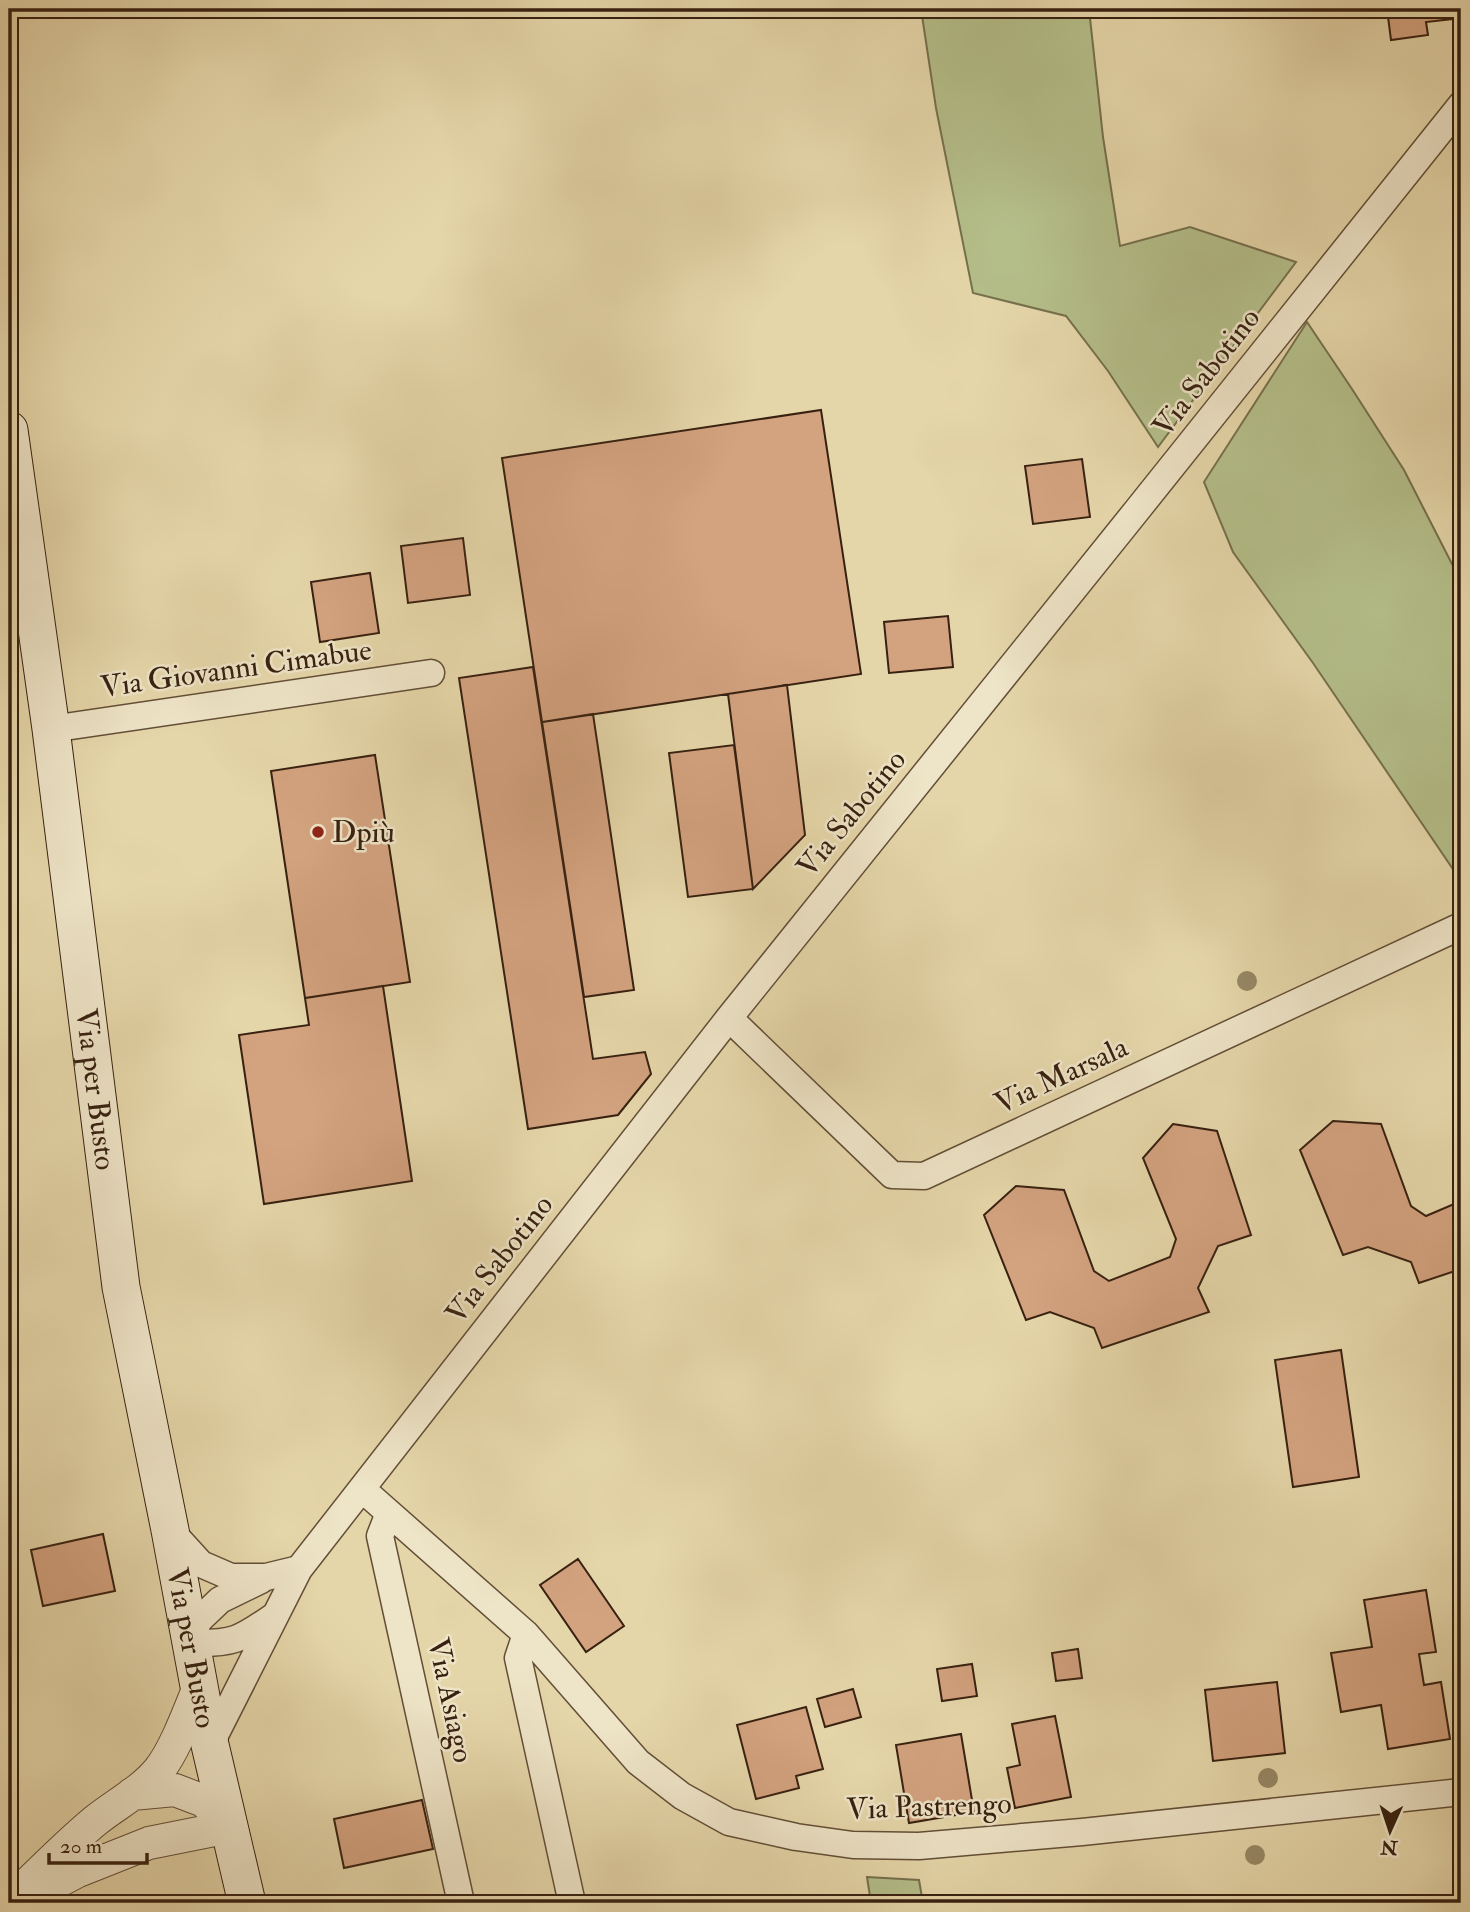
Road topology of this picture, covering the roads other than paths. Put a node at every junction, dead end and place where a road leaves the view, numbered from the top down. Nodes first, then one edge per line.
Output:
1 (1461, 105) edge
2 (9, 430) edge
3 (431, 673) dead end
4 (51, 729) junction
5 (1461, 926) edge
6 (729, 1018) junction
7 (362, 1489) junction
8 (389, 1513) junction
9 (170, 1530) junction
10 (299, 1569) junction
11 (265, 1577) junction
12 (276, 1614) junction
13 (526, 1634) junction
14 (191, 1643) junction
15 (200, 1687) junction
16 (210, 1745) junction
17 (1461, 1792) edge
18 (132, 1794) junction
19 (229, 1828) junction
20 (9, 1902) edge
21 (19, 1903) edge
22 (247, 1903) edge
23 (461, 1903) edge
24 (572, 1903) edge

1 - 6 street, Via Sabotino
2 - 4 main road, Via per Busto
3 - 4 street, Via Giovanni Cimabue
4 - 9 main road, Via per Busto
5 - 6 street, Via Marsala
6 - 7 street, Via Sabotino
7 - 8 street, Via Pastrengo
7 - 10 street, Via Sabotino
8 - 13 street, Via Pastrengo
8 - 23 street, Via Asiago
9 - 11 street
9 - 14 main road, Via per Busto
10 - 11 street
10 - 12 street, Via Sabotino
11 - 14 street
12 - 14 street, Via Sabotino
12 - 16 street, Via Sabotino
13 - 17 street, Via Pastrengo
13 - 24 street
14 - 15 main road, Via per Busto
15 - 16 main road, Via per Busto
15 - 18 street
16 - 19 main road, Via per Busto
18 - 19 street
18 - 20 street
19 - 21 street
19 - 22 main road, Via per Busto

